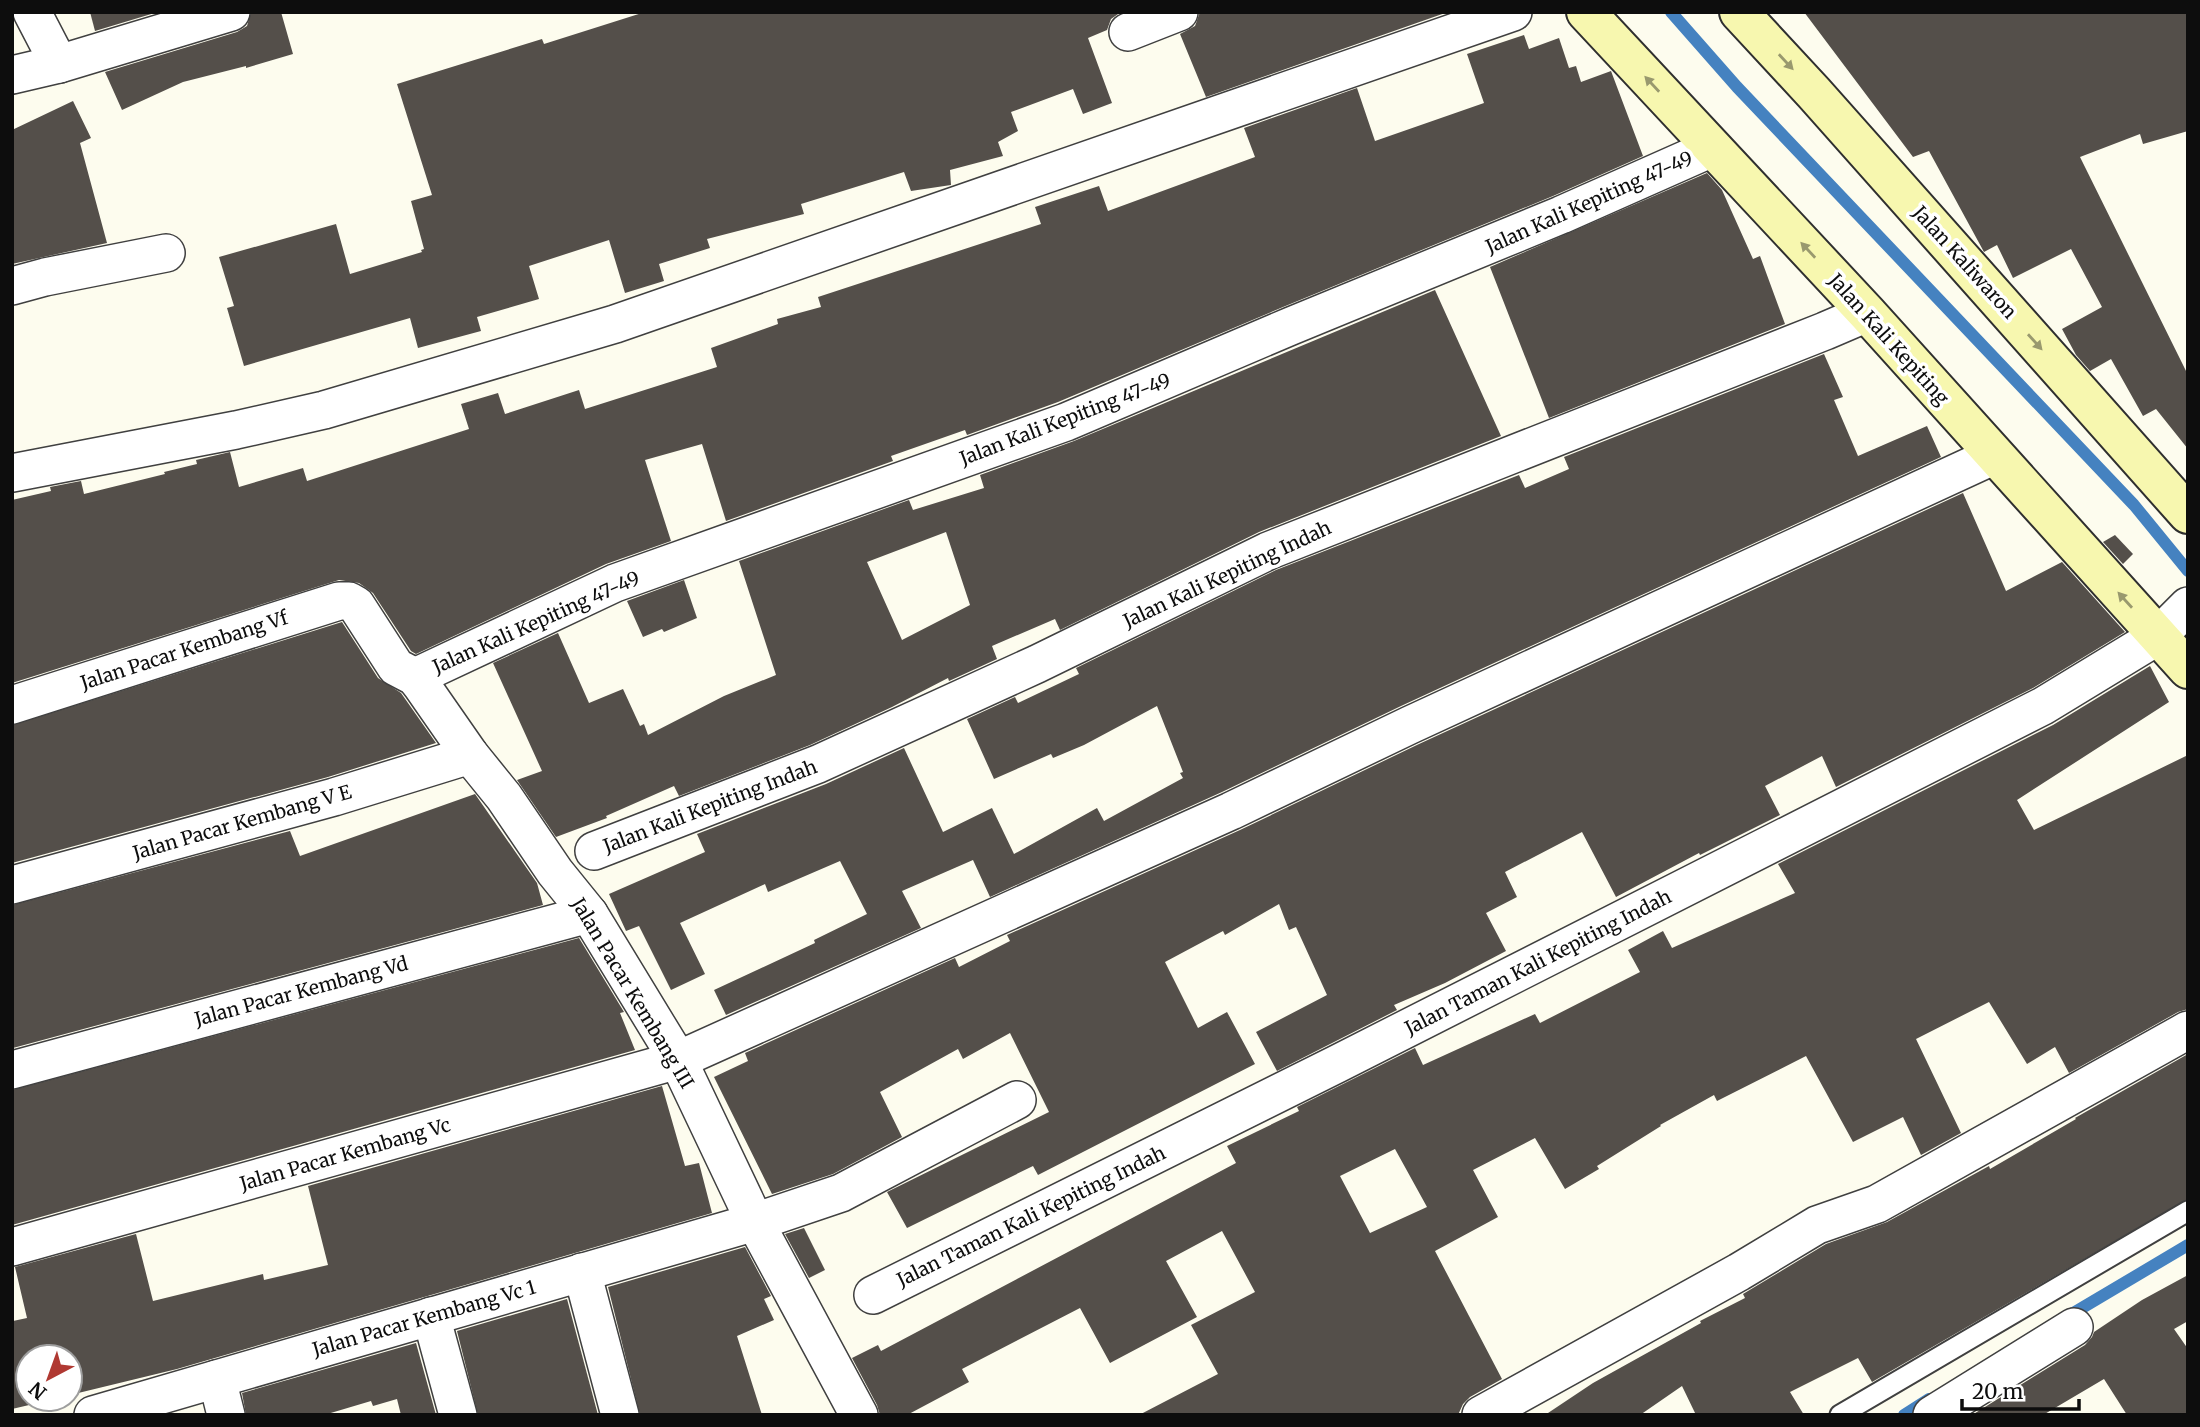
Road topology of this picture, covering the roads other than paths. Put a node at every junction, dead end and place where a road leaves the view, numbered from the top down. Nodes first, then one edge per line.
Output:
1 (32, 12) edge
2 (231, 12) edge
3 (1179, 12) edge
4 (1513, 12) edge
5 (1586, 12) edge
6 (1739, 12) edge
7 (1128, 32) dead end
8 (59, 64) junction
9 (12, 75) edge
10 (1712, 148) junction
11 (166, 253) dead end
12 (12, 286) edge
13 (1867, 313) junction
14 (1994, 455) junction
15 (12, 473) edge
16 (2188, 514) edge
17 (356, 605) joint
18 (2170, 624) edge
19 (2188, 669) edge
20 (415, 677) junction
21 (12, 705) edge
22 (470, 755) junction
23 (594, 851) dead end
24 (12, 885) edge
25 (589, 914) junction
26 (2188, 1030) edge
27 (678, 1060) junction
28 (12, 1070) edge
29 (1017, 1100) dead end
30 (2188, 1211) edge
31 (755, 1222) junction
32 (12, 1247) edge
33 (582, 1272) junction
34 (873, 1295) dead end
35 (431, 1316) junction
36 (2074, 1328) dead end
37 (217, 1379) junction
38 (93, 1415) edge
39 (226, 1415) edge
40 (458, 1415) edge
41 (620, 1415) edge
42 (859, 1415) edge
43 (1480, 1415) edge
44 (1840, 1415) edge
45 (1932, 1415) edge

1 - 8 street
2 - 8 street
3 - 7 street
4 - 15 street
10 -> 5 main road, Jalan Kali Kepiting
6 -> 16 main road, Jalan Kaliwaron
8 - 9 street
13 -> 10 main road, Jalan Kali Kepiting
10 - 20 street, Jalan Kali Kepiting 47-49
11 - 12 street
13 - 14 main road, Jalan Kali Kepiting
13 - 23 street, Jalan Kali Kepiting Indah
18 -> 14 main road, Jalan Kali Kepiting
14 - 27 street, Jalan Pacar Kembang Vc
17 - 20 street, Jalan Pacar Kembang III
17 - 21 street, Jalan Pacar Kembang Vf
18 - 19 main road, Jalan Kali Kepiting
18 - 34 street, Jalan Taman Kali Kepiting Indah
20 - 22 street, Jalan Pacar Kembang III
22 - 24 street, Jalan Pacar Kembang V E
22 - 25 street, Jalan Pacar Kembang III
25 - 27 street, Jalan Pacar Kembang III
25 - 28 street, Jalan Pacar Kembang Vd
26 - 43 street
27 - 31 street, Jalan Pacar Kembang III
27 - 32 street, Jalan Pacar Kembang Vc
29 - 31 street, Jalan Pacar Kembang Vc 1
30 - 44 lane
31 - 33 street, Jalan Pacar Kembang Vc 1
31 - 42 street, Jalan Pacar Kembang III
33 - 35 street, Jalan Pacar Kembang Vc 1
33 - 41 street
35 - 37 street, Jalan Pacar Kembang Vc 1
35 - 40 street
36 - 45 street
37 - 38 street, Jalan Pacar Kembang Vc 1
37 - 39 street

